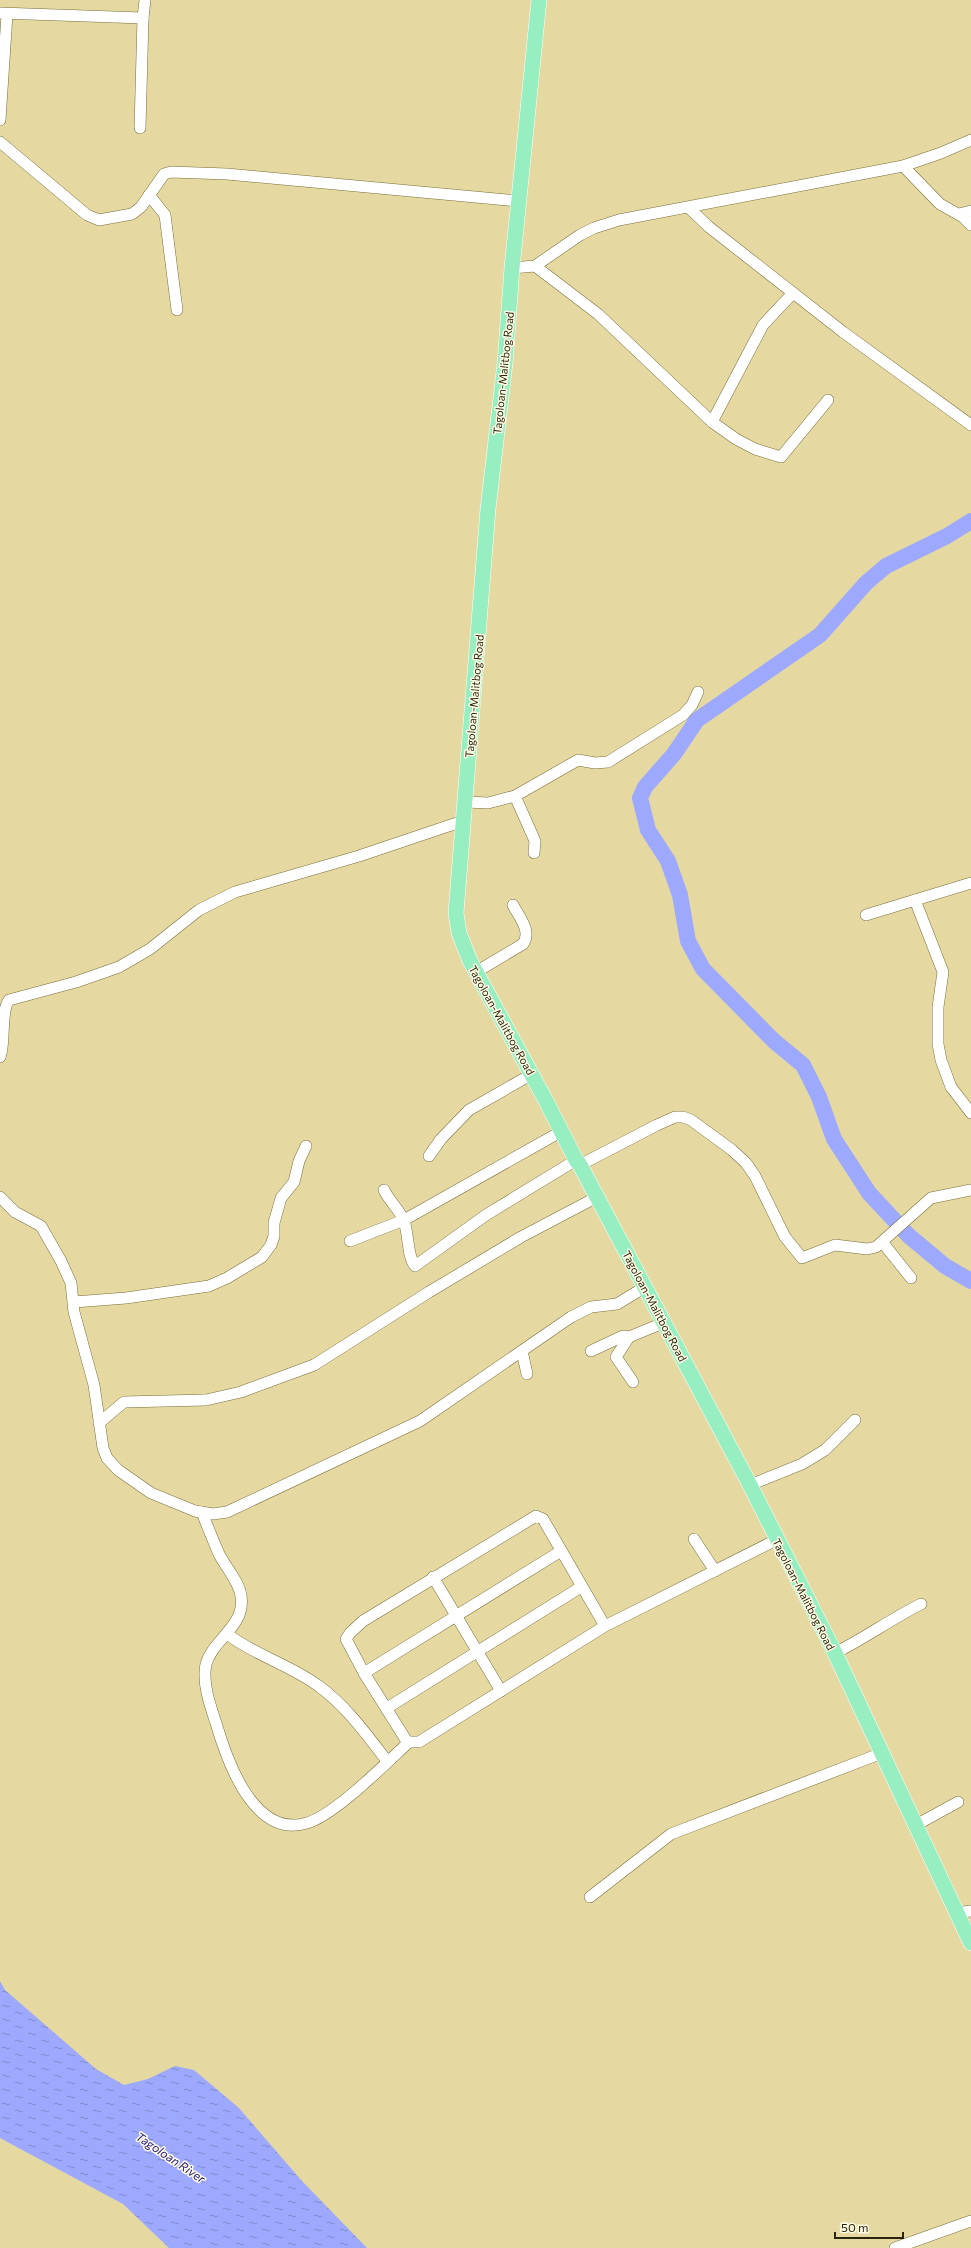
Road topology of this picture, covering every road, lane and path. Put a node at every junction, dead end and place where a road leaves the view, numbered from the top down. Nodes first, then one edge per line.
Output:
1 (145, 0) edge
2 (539, 0) edge
3 (3, 14) edge
4 (143, 18) junction
5 (0, 120) edge
6 (140, 128) dead end
7 (971, 140) edge
8 (0, 142) edge
9 (903, 166) junction
10 (149, 195) junction
11 (519, 201) junction
12 (689, 208) junction
13 (971, 211) edge
14 (959, 214) junction
15 (971, 225) edge
16 (535, 266) junction
17 (512, 268) junction
18 (793, 293) junction
19 (177, 310) dead end
20 (828, 400) dead end
21 (712, 422) junction
22 (971, 425) edge
23 (698, 692) dead end
24 (515, 796) junction
25 (466, 802) junction
26 (463, 821) junction
27 (534, 853) dead end
28 (971, 883) edge
29 (915, 900) junction
30 (513, 905) dead end
31 (866, 915) dead end
32 (476, 972) junction
33 (0, 1057) edge
34 (532, 1074) junction
35 (971, 1113) edge
36 (562, 1130) junction
37 (306, 1146) dead end
38 (429, 1156) dead end
39 (578, 1163) junction
40 (384, 1190) dead end
41 (971, 1190) edge
42 (0, 1197) edge
43 (597, 1197) junction
44 (404, 1220) junction
45 (350, 1241) dead end
46 (883, 1243) junction
47 (911, 1278) dead end
48 (645, 1287) junction
49 (74, 1302) junction
50 (663, 1323) junction
51 (629, 1337) junction
52 (522, 1350) junction
53 (591, 1351) dead end
54 (527, 1374) dead end
55 (634, 1382) dead end
56 (855, 1420) dead end
57 (99, 1424) junction
58 (750, 1485) junction
59 (202, 1512) junction
60 (694, 1538) dead end
61 (776, 1540) junction
62 (561, 1551) junction
63 (715, 1571) junction
64 (433, 1577) junction
65 (581, 1587) junction
66 (922, 1604) dead end
67 (455, 1616) junction
68 (605, 1626) junction
69 (226, 1634) junction
70 (477, 1652) junction
71 (835, 1653) junction
72 (364, 1673) junction
73 (502, 1691) junction
74 (387, 1708) junction
75 (408, 1742) junction
76 (882, 1753) junction
77 (387, 1761) junction
78 (958, 1802) dead end
79 (916, 1825) junction
80 (590, 1897) dead end
81 (964, 1912) edge
82 (971, 1943) edge
83 (971, 2221) edge
84 (895, 2248) edge

1 - 4 street
2 - 11 main road, Tagoloan-Malitbog Road
3 - 4 street
3 - 5 street
4 - 6 street
7 - 9 street
8 - 10 street
9 - 12 street
9 - 14 street
10 - 11 street
10 - 19 street
11 - 17 main road, Tagoloan-Malitbog Road
12 - 16 street
12 - 18 street
13 - 14 street
14 - 15 street
16 - 17 street
16 - 21 street
17 - 25 main road, Tagoloan-Malitbog Road
18 - 21 street
18 - 22 street
20 - 21 street
23 - 24 street
24 - 25 street
24 - 27 street
25 - 26 main road, Tagoloan-Malitbog Road
26 - 32 main road, Tagoloan-Malitbog Road
26 - 33 street
28 - 29 street
29 - 31 street
29 - 35 street
30 - 32 street
32 - 34 main road, Tagoloan-Malitbog Road
34 - 36 main road, Tagoloan-Malitbog Road
34 - 38 street
36 - 39 main road, Tagoloan-Malitbog Road
36 - 44 street
37 - 49 street
39 - 43 main road, Tagoloan-Malitbog Road
39 - 44 street
39 - 46 street
40 - 44 street
41 - 46 street
42 - 49 street
43 - 48 main road, Tagoloan-Malitbog Road
43 - 57 street
44 - 45 street
46 - 47 street
48 - 50 main road, Tagoloan-Malitbog Road
48 - 52 street
49 - 57 street
50 - 51 street
50 - 58 main road, Tagoloan-Malitbog Road
51 - 53 street
51 - 55 street
52 - 54 street
52 - 59 street
56 - 58 street
57 - 59 street
58 - 61 main road, Tagoloan-Malitbog Road
59 - 69 street
60 - 63 street
61 - 63 street
61 - 71 main road, Tagoloan-Malitbog Road
62 - 64 street
62 - 65 street
62 - 67 street
63 - 68 street
64 - 67 street
64 - 72 street
65 - 68 street
65 - 70 street
66 - 71 street
67 - 70 street
67 - 72 street
68 - 73 street
69 - 77 street
69 - 77 street
70 - 73 street
70 - 74 street
71 - 76 main road, Tagoloan-Malitbog Road
72 - 74 street
73 - 75 street
74 - 75 street
75 - 77 street
76 - 79 main road, Tagoloan-Malitbog Road
76 - 80 street
78 - 79 street
79 - 81 main road, Tagoloan-Malitbog Road
81 - 82 main road, Tagoloan-Malitbog Road
83 - 84 street

